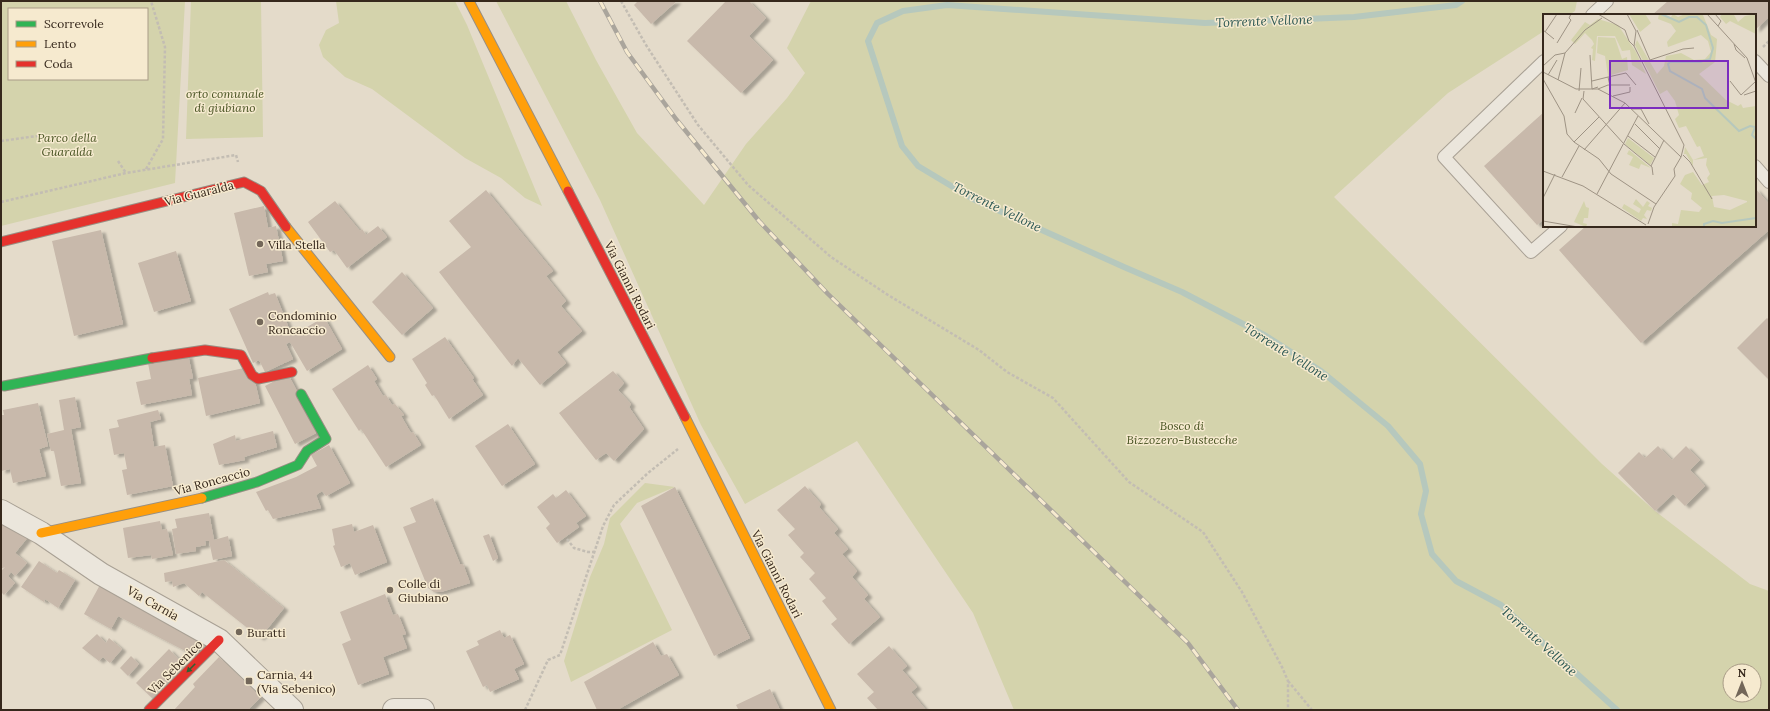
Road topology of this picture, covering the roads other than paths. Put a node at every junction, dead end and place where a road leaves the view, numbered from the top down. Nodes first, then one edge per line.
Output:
1 (469, 1) edge
2 (1607, 1) edge
3 (1593, 14) edge
4 (1543, 62) edge
5 (1756, 62) edge
6 (1769, 76) edge
7 (1756, 167) edge
8 (1769, 182) edge
9 (1560, 227) edge
10 (1, 242) edge
11 (390, 357) dead end
12 (292, 372) dead end
13 (2, 382) edge
14 (301, 394) dead end
15 (1, 511) edge
16 (40, 533) junction
17 (219, 640) junction
18 (149, 710) edge
19 (292, 710) edge
20 (394, 710) edge
21 (423, 710) edge
22 (831, 710) edge

1 - 22 street, Via Gianni Rodari
2 - 3 lane
4 - 9 lane
5 - 6 lane
7 - 8 lane
10 - 11 street, Via Guaralda
12 - 13 street
14 - 16 street, Via Roncaccio
15 - 16 street, Via Carnia
16 - 17 street, Via Carnia
17 -> 18 street, Via Sebenico
17 - 19 street, Via Carnia
20 - 21 street

